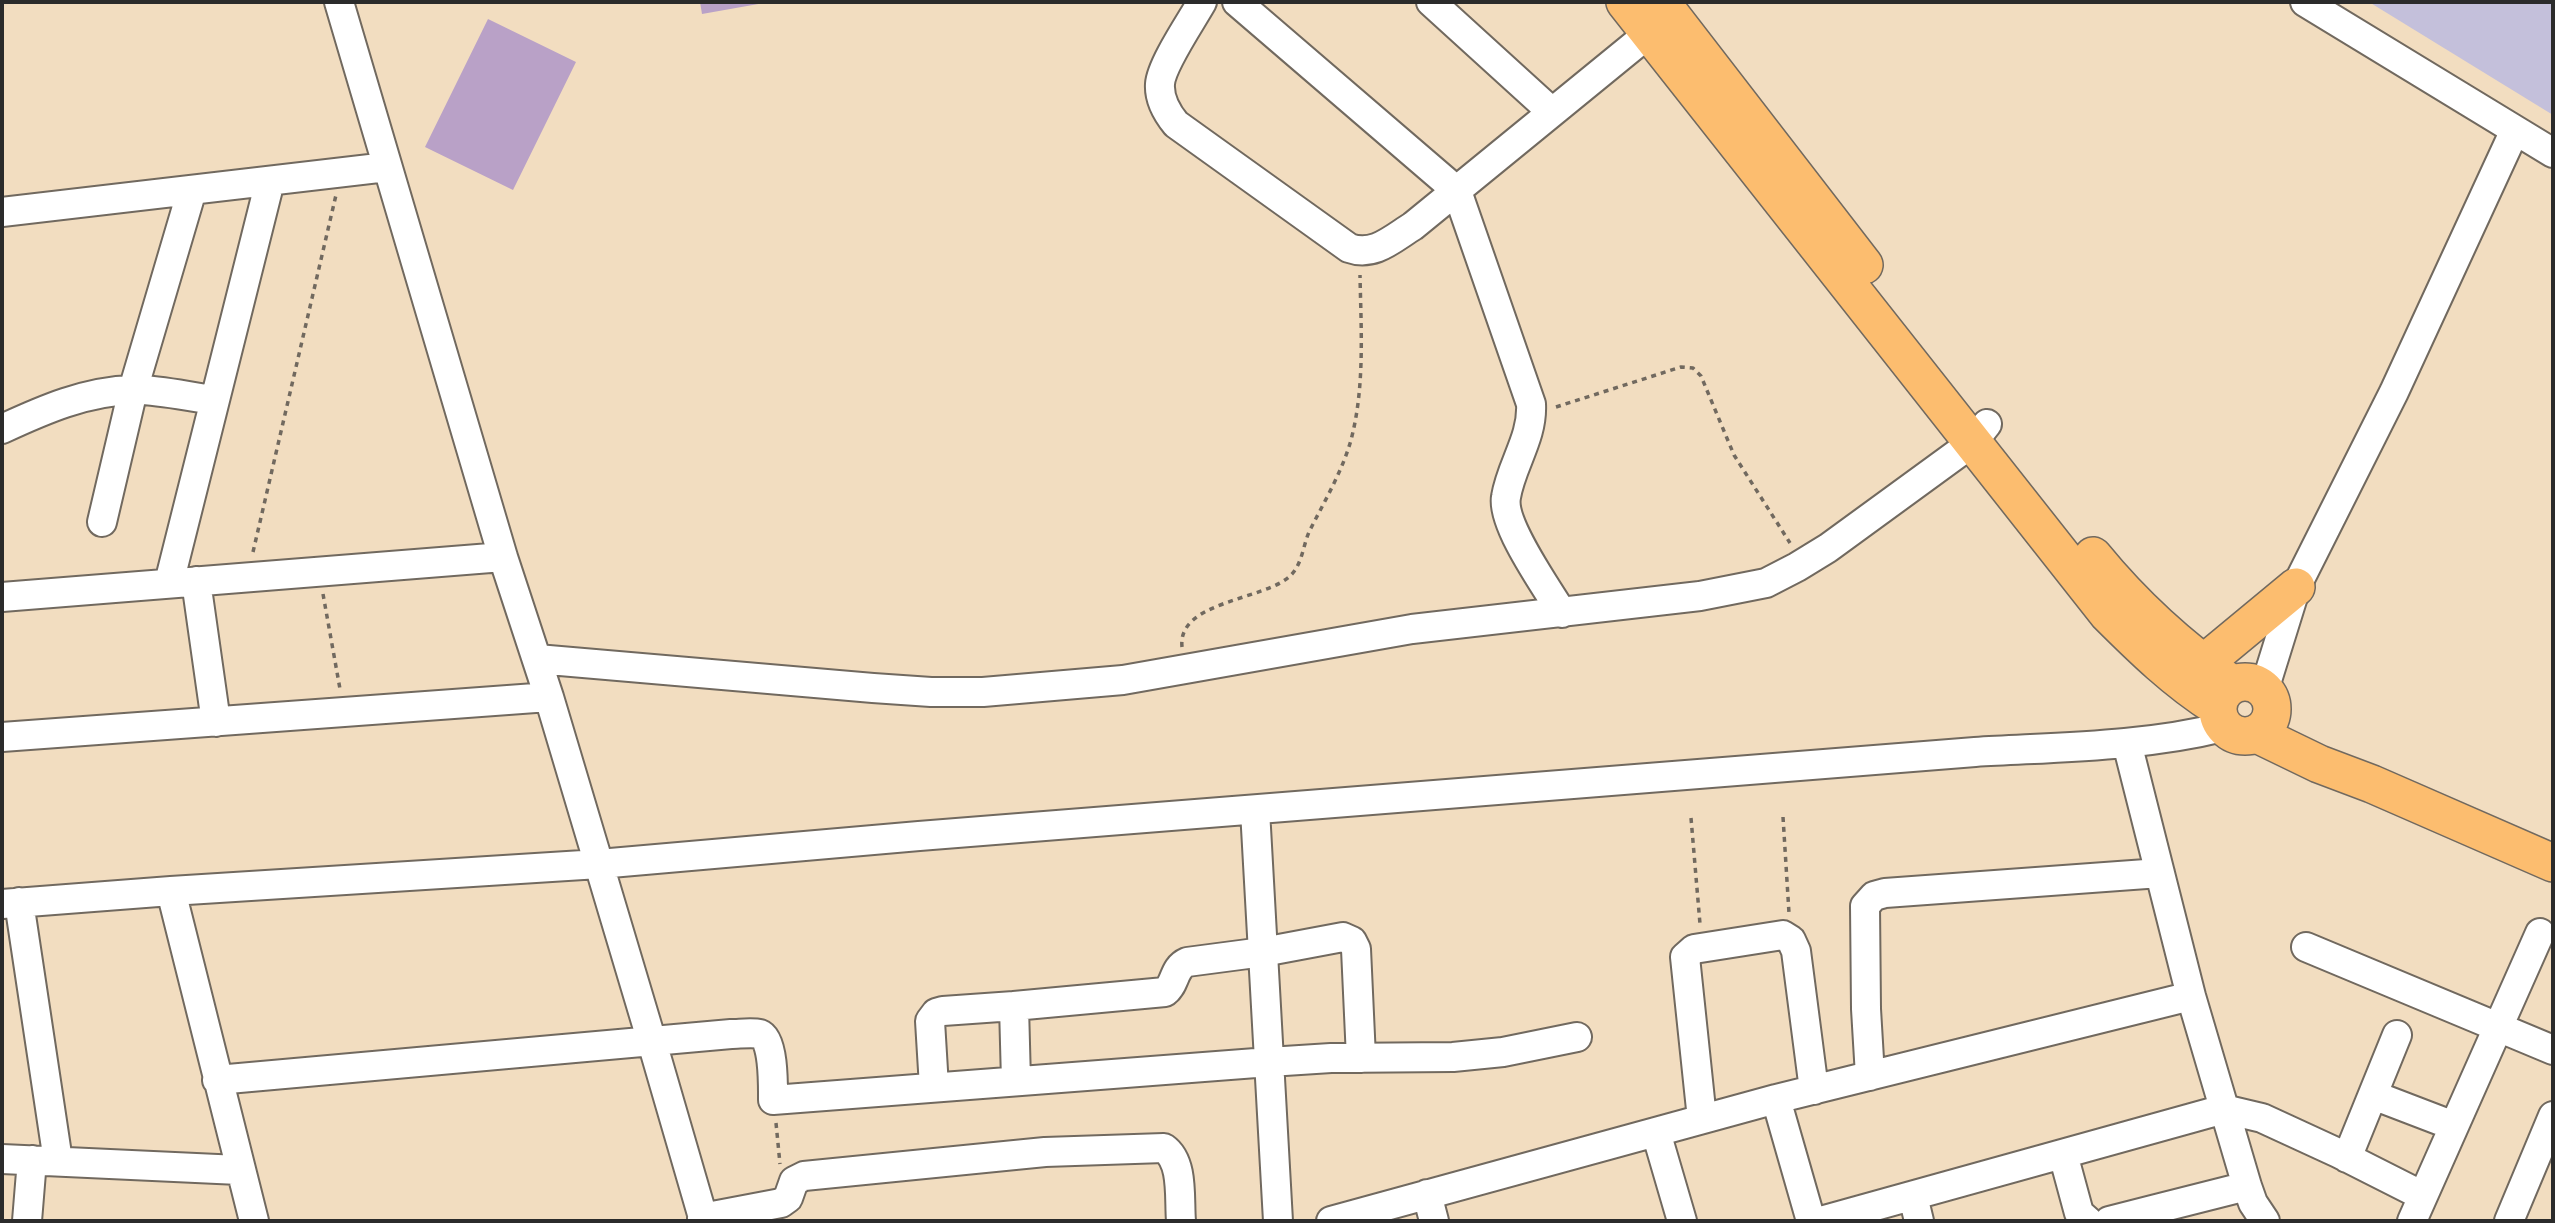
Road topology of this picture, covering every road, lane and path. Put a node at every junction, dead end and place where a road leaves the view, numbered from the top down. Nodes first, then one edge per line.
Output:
1 (340, 2) edge
2 (1202, 2) edge
3 (1237, 2) edge
4 (1431, 2) edge
5 (1625, 2) edge
6 (2305, 2) edge
7 (1661, 17) edge
8 (1552, 112) junction
9 (2515, 130) junction
10 (2553, 153) edge
11 (387, 167) junction
12 (341, 173) junction
13 (270, 181) junction
14 (192, 190) junction
15 (1457, 191) junction
16 (2, 212) edge
17 (1360, 252) junction
18 (133, 390) junction
19 (215, 400) junction
20 (1531, 414) junction
21 (2, 429) edge
22 (1979, 433) junction
23 (103, 522) dead end
24 (503, 557) junction
25 (1802, 562) junction
26 (319, 572) junction
27 (247, 577) junction
28 (196, 581) junction
29 (169, 583) junction
30 (2296, 587) junction
31 (2, 597) edge
32 (1562, 613) junction
33 (537, 659) junction
34 (2203, 664) junction
35 (1184, 669) junction
36 (549, 697) junction
37 (2244, 709) junction
38 (344, 712) junction
39 (216, 722) junction
40 (2, 737) edge
41 (2127, 743) junction
42 (1255, 810) junction
43 (1783, 817) dead end
44 (1691, 818) dead end
45 (2553, 863) edge
46 (599, 864) junction
47 (2160, 873) junction
48 (172, 891) junction
49 (10, 903) edge
50 (2540, 933) dead end
51 (1791, 940) junction
52 (1702, 947) junction
53 (2306, 947) dead end
54 (1263, 952) junction
55 (2190, 996) junction
56 (1014, 1006) junction
57 (2498, 1026) junction
58 (2397, 1035) dead end
59 (1577, 1037) dead end
60 (652, 1042) junction
61 (2553, 1050) edge
62 (1361, 1058) junction
63 (1269, 1062) junction
64 (1870, 1076) junction
65 (217, 1080) junction
66 (1016, 1081) junction
67 (934, 1087) junction
68 (1814, 1090) junction
69 (2373, 1095) junction
70 (1776, 1099) junction
71 (774, 1100) junction
72 (2224, 1109) junction
73 (2553, 1116) edge
74 (1702, 1119) junction
75 (2454, 1126) junction
76 (1656, 1132) junction
77 (2063, 1154) junction
78 (2347, 1158) junction
79 (2, 1159) edge
80 (45, 1161) junction
81 (239, 1170) junction
82 (2543, 1170) edge
83 (791, 1185) junction
84 (2247, 1185) junction
85 (1427, 1194) junction
86 (1916, 1209) edge
87 (2417, 1209) edge
88 (2158, 1215) edge
89 (703, 1220) edge
90 (27, 1221) edge
91 (254, 1221) edge
92 (1181, 1221) edge
93 (1278, 1221) edge
94 (1331, 1221) edge
95 (1434, 1221) edge
96 (1682, 1221) edge
97 (1811, 1221) edge
98 (1821, 1221) edge
99 (2088, 1221) edge
100 (2109, 1221) edge
101 (2266, 1221) edge
102 (2509, 1221) edge

1 - 11 street
2 - 17 street
3 - 15 street
4 - 8 street
5 - 7 main road
6 - 9 street
7 - 8 street
7 - 22 main road
8 - 15 street
9 - 10 street
9 - 30 street
11 - 12 street
11 - 24 street
12 - 13 street
12 - 27 path
13 - 14 street
13 - 19 street
14 - 16 street
14 - 18 street
15 - 17 street
15 - 20 street
17 - 35 path
18 - 19 street
18 - 21 street
18 - 23 street
19 - 29 street
20 - 25 path
20 - 32 street
22 - 25 street
22 - 34 main road
22 - 37 main road
24 - 26 street
24 - 33 street
25 - 32 street
26 - 27 street
26 - 38 path
27 - 28 street
28 - 29 street
28 - 39 street
29 - 31 street
30 - 34 main road
30 - 37 street
32 - 35 street
33 - 35 street
33 - 36 street
34 - 37 main road
36 - 38 street
36 - 46 street
37 - 41 street
37 - 45 main road
38 - 39 street
39 - 40 street
41 - 42 street
41 - 47 street
42 - 46 street
42 - 54 street
43 - 51 path
44 - 52 path
46 - 48 street
46 - 60 street
47 - 55 street
47 - 64 street
48 - 49 street
48 - 65 street
49 - 80 street
50 - 57 street
51 - 52 street
51 - 68 street
52 - 74 street
53 - 57 street
54 - 56 street
54 - 62 street
54 - 63 street
55 - 64 street
55 - 72 street
56 - 66 street
56 - 67 street
57 - 61 street
57 - 75 street
58 - 69 street
59 - 62 street
60 - 65 street
60 - 71 street
60 - 89 street
62 - 63 street
63 - 66 street
63 - 93 street
64 - 68 street
65 - 81 street
66 - 67 street
67 - 71 street
68 - 70 street
69 - 75 street
69 - 78 street
70 - 74 street
70 - 97 street
71 - 83 path
72 - 77 street
72 - 78 street
72 - 84 street
73 - 82 street
74 - 76 street
75 - 87 street
76 - 85 street
76 - 96 street
77 - 86 street
77 - 99 street
78 - 87 street
79 - 80 street
80 - 81 street
80 - 90 street
81 - 91 street
82 - 102 street
83 - 89 street
83 - 92 street
84 - 88 street
84 - 101 street
85 - 94 street
85 - 95 street
86 - 98 street
88 - 100 street

